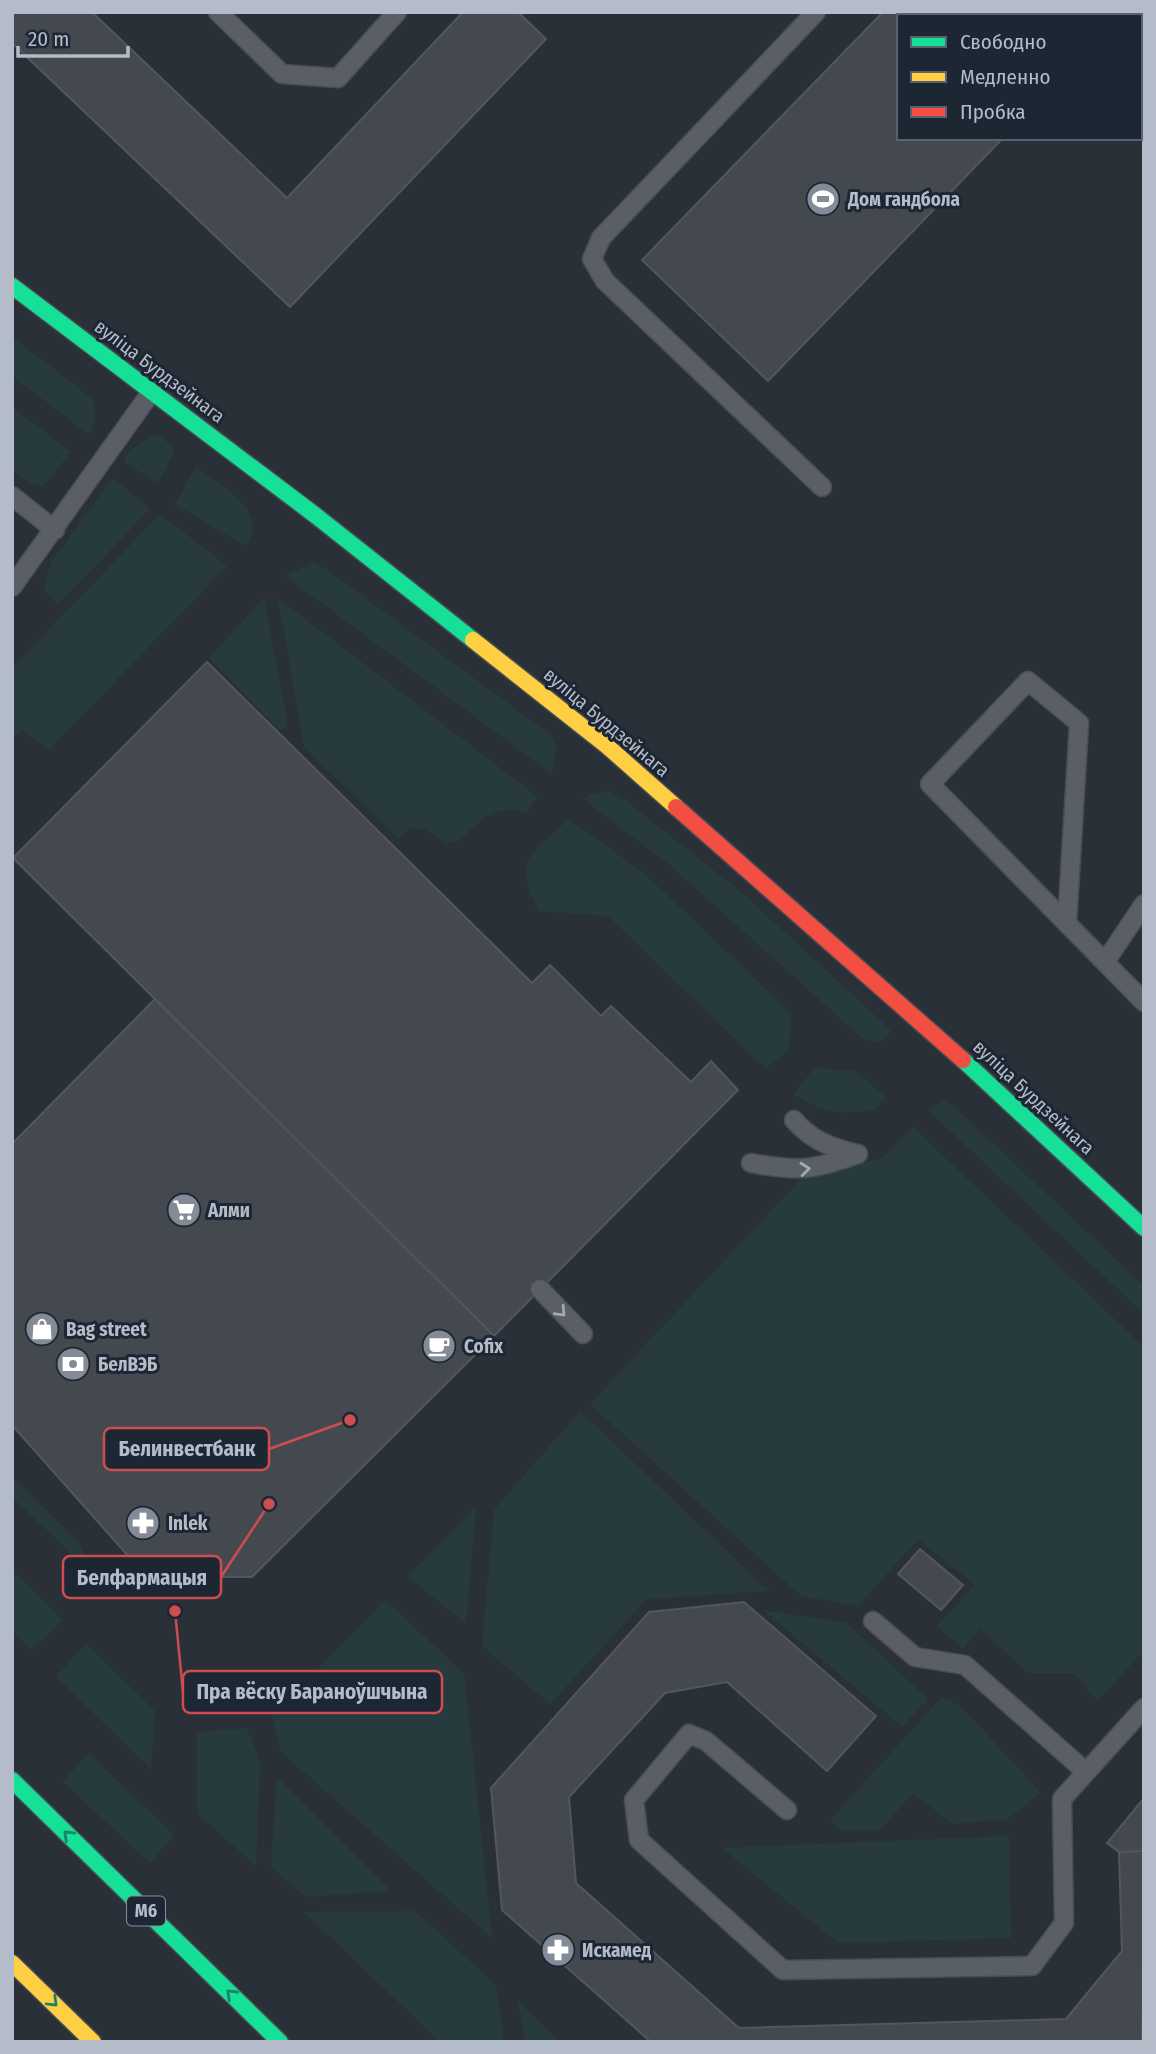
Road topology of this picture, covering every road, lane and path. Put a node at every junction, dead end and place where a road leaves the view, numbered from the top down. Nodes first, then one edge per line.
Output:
1 (218, 12) edge
2 (397, 12) edge
3 (816, 12) edge
4 (12, 286) edge
5 (152, 391) junction
6 (822, 487) dead end
7 (12, 496) edge
8 (55, 530) junction
9 (12, 587) edge
10 (1144, 904) edge
11 (1067, 924) junction
12 (1105, 962) junction
13 (1144, 1002) edge
14 (793, 1120) dead end
15 (751, 1163) dead end
16 (1144, 1228) edge
17 (540, 1289) dead end
18 (583, 1334) dead end
19 (873, 1621) dead end
20 (1144, 1708) edge
21 (1086, 1772) junction
22 (12, 1780) edge
23 (787, 1810) dead end
24 (12, 1963) edge
25 (93, 2042) edge
26 (280, 2042) edge

1 - 2 lane
3 - 6 lane
4 - 5 street, вуліца Бурдзейнага
5 - 8 lane
5 - 16 street, вуліца Бурдзейнага
7 - 8 lane
8 - 9 lane
10 - 12 lane
11 - 11 lane
11 - 12 lane
12 - 13 lane
15 -> 14 lane
17 -> 18 lane
19 - 21 lane
20 - 21 lane
21 - 23 lane
26 -> 22 street, М6
24 -> 25 street

